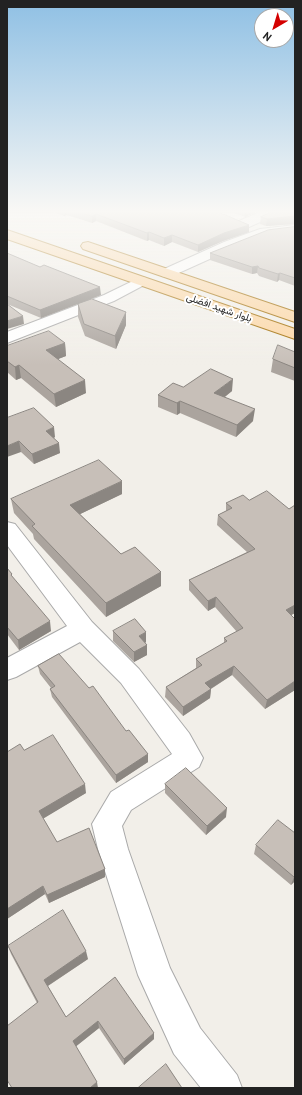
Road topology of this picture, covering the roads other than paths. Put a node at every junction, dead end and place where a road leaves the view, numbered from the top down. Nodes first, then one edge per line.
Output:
1 (87, 262) edge
2 (135, 262) edge
3 (191, 262) edge
4 (167, 273) junction
5 (141, 281) junction
6 (295, 317) edge
7 (295, 334) edge
8 (7, 338) edge
9 (7, 529) edge
10 (83, 629) junction
11 (7, 670) edge
12 (224, 1088) edge

1 - 5 main road, بلوار شهید افضلی
2 - 4 main road, بلوار شهید افضلی
3 - 4 street
4 - 6 main road, بلوار شهید افضلی
5 - 7 main road, بلوار شهید افضلی
5 - 8 street
9 - 10 street
10 - 11 street
10 - 12 street

